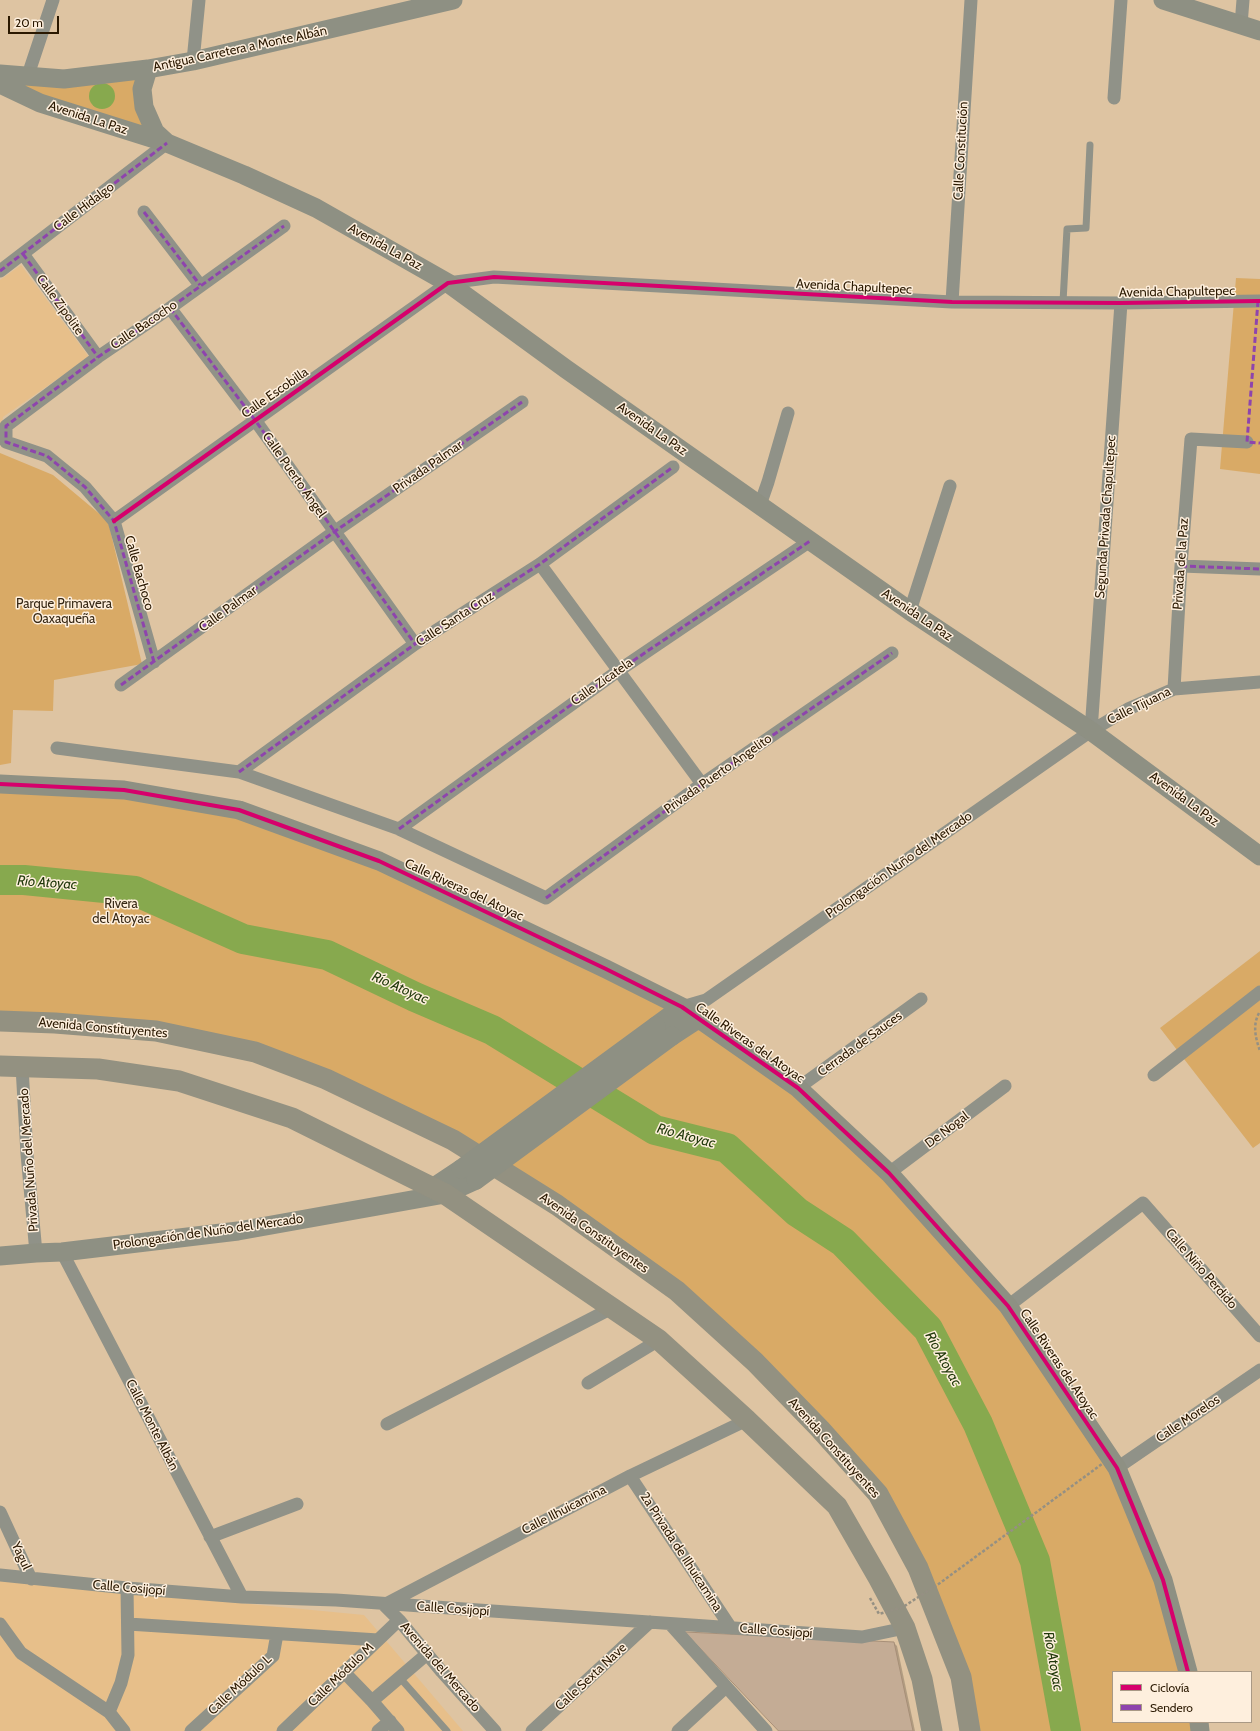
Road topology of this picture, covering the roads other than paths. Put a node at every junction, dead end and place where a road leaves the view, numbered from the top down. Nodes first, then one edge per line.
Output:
1 (52, 0) edge
2 (199, 0) edge
3 (453, 0) edge
4 (971, 0) edge
5 (1121, 0) edge
6 (1163, 0) edge
7 (1243, 0) edge
8 (411, 5) edge
9 (1241, 25) junction
10 (1260, 31) edge
11 (193, 61) junction
12 (148, 69) junction
13 (0, 74) edge
14 (28, 76) junction
15 (0, 84) edge
16 (1114, 98) dead end
17 (167, 144) junction
18 (1090, 145) dead end
19 (144, 212) dead end
20 (284, 226) dead end
21 (22, 254) junction
22 (3, 266) edge
23 (448, 283) junction
24 (200, 286) junction
25 (1260, 301) edge
26 (952, 302) junction
27 (1063, 302) junction
28 (1121, 303) junction
29 (170, 308) junction
30 (98, 356) junction
31 (522, 402) dead end
32 (788, 412) dead end
33 (255, 420) junction
34 (6, 426) joint
35 (1248, 442) dead end
36 (673, 467) dead end
37 (950, 486) dead end
38 (760, 505) junction
39 (114, 520) junction
40 (334, 532) junction
41 (810, 541) junction
42 (540, 564) junction
43 (1181, 566) junction
44 (1260, 569) edge
45 (910, 611) junction
46 (415, 644) junction
47 (892, 653) dead end
48 (154, 662) junction
49 (618, 671) junction
50 (1260, 682) edge
51 (121, 685) dead end
52 (1174, 689) junction
53 (1091, 731) junction
54 (57, 748) dead end
55 (239, 772) junction
56 (0, 784) edge
57 (702, 784) junction
58 (399, 830) junction
59 (1260, 856) edge
60 (1260, 992) edge
61 (921, 999) dead end
62 (706, 1000) junction
63 (682, 1007) junction
64 (698, 1019) junction
65 (0, 1021) edge
66 (0, 1066) edge
67 (22, 1067) junction
68 (1154, 1075) dead end
69 (1005, 1086) dead end
70 (798, 1088) junction
71 (889, 1173) junction
72 (439, 1190) junction
73 (62, 1252) junction
74 (36, 1253) junction
75 (0, 1256) edge
76 (1008, 1306) junction
77 (612, 1308) junction
78 (1260, 1336) edge
79 (659, 1340) junction
80 (1260, 1370) edge
81 (588, 1383) dead end
82 (747, 1420) junction
83 (387, 1424) dead end
84 (1110, 1466) junction
85 (630, 1476) junction
86 (297, 1504) dead end
87 (0, 1512) edge
88 (210, 1537) junction
89 (0, 1575) edge
90 (31, 1579) junction
91 (128, 1588) junction
92 (242, 1598) junction
93 (384, 1604) junction
94 (399, 1620) junction
95 (650, 1622) junction
96 (0, 1624) edge
97 (128, 1624) junction
98 (671, 1625) junction
99 (731, 1628) junction
100 (905, 1628) junction
101 (277, 1634) junction
102 (378, 1640) junction
103 (428, 1654) junction
104 (1188, 1671) edge
105 (344, 1672) junction
106 (400, 1678) junction
107 (726, 1687) junction
108 (372, 1701) junction
109 (109, 1712) junction
110 (390, 1721) junction
111 (124, 1731) edge
112 (191, 1731) edge
113 (283, 1731) edge
114 (378, 1731) edge
115 (398, 1731) edge
116 (447, 1731) edge
117 (495, 1731) edge
118 (532, 1731) edge
119 (678, 1731) edge
120 (766, 1731) edge
121 (932, 1731) edge
122 (970, 1731) edge

1 - 14 street
2 - 11 street
3 - 8 street, Antigua Carretera a Monte Albán
4 - 26 street, Calle Constitución
5 - 16 street
6 - 9 street
7 - 9 street
8 - 11 street, Antigua Carretera a Monte Albán
9 - 10 street
11 - 12 street, Antigua Carretera a Monte Albán
12 - 14 street, Antigua Carretera a Monte Albán
12 - 17 street
13 - 14 street, Antigua Carretera a Monte Albán
15 - 17 street, Avenida La Paz
17 - 21 street, Calle Hidalgo
17 - 23 street, Avenida La Paz
18 - 27 lane
19 - 24 street
20 - 24 street, Calle Bacocho
21 - 22 street, Calle Hidalgo
21 - 30 street, Calle Zipolite
23 - 26 street, Avenida Chapultepec
23 - 33 street, Calle Escobilla
23 - 38 street, Avenida La Paz
24 - 29 street, Calle Bacocho
25 - 28 street, Avenida Chapultepec
26 - 27 street, Avenida Chapultepec
27 - 28 street, Avenida Chapultepec
28 - 53 street, Segunda Privada Chapultepec
29 - 30 street, Calle Bacocho
29 - 33 street, Calle Puerto Ángel
30 - 34 street, Calle Bacocho
31 - 40 street, Privada Palmar
32 - 38 street
33 - 39 street, Calle Escobilla
33 - 40 street, Calle Puerto Ángel
34 - 39 street, Calle Bachoco
35 - 43 street, Privada de la Paz
36 - 42 street, Calle Santa Cruz
37 - 45 street
38 - 41 street, Avenida La Paz
39 - 48 street, Calle Bachoco
40 - 46 street, Calle Puerto Ángel
40 - 48 street, Calle Palmar
41 - 45 street, Avenida La Paz
41 - 49 street, Calle Zicatela
42 - 46 street, Calle Santa Cruz
42 - 49 street
43 - 44 street
43 - 52 street, Privada de la Paz
45 - 53 street, Avenida La Paz
46 - 55 street, Calle Santa Cruz
47 - 57 street, Privada Puerto Angelito
48 - 51 street, Calle Palmar
49 - 57 street
49 - 58 street, Calle Zicatela
50 - 52 street, Calle Tijuana
52 - 53 street, Calle Tijuana
53 - 59 street, Avenida La Paz
53 - 62 street, Prolongación Nuño del Mercado
54 - 55 street
55 - 58 street
56 - 63 street, Calle Riveras del Atoyac
57 - 58 street, Privada Puerto Angelito
60 - 68 street
61 - 70 street, Cerrada de Sauces
62 - 63 street, Prolongación Nuño del Mercado
62 - 64 street
63 - 64 street, Calle Riveras del Atoyac
63 - 72 street, bridge
64 - 70 street, Calle Riveras del Atoyac
64 - 72 street, bridge
65 - 122 main road, Avenida Constituyentes
66 - 67 main road
67 - 72 main road
67 - 74 street, Privada Nuño del Mercado
69 - 71 street, De Nogal
70 - 71 street, Calle Riveras del Atoyac
71 - 76 street, Calle Riveras del Atoyac
72 - 73 street, Prolongación de Nuño del Mercado
72 - 77 main road
73 - 74 street, Prolongación de Nuño del Mercado
73 - 88 street, Calle Monte Albán
74 - 75 street, Prolongación de Nuño del Mercado
76 - 78 street, Calle Niño Perdido
76 - 84 street, Calle Riveras del Atoyac
77 - 79 main road
77 - 83 street
79 - 81 street
79 - 82 main road
80 - 84 street, Calle Morelos
82 - 85 street, Calle Ilhuicamina
82 - 100 main road
84 - 104 street, Calle Riveras del Atoyac
85 - 93 street, Calle Ilhuicamina
85 - 99 street, 2a Privada de Ilhuicamina
86 - 88 street
87 - 90 street, Yagul
88 - 92 street, Calle Monte Albán
89 - 90 street, Calle Cosijopí
90 - 91 street, Calle Cosijopí
91 - 92 street, Calle Cosijopí
91 - 97 street
92 - 93 street, Calle Cosijopí
93 - 94 street, Avenida del Mercado
93 - 95 street, Calle Cosijopí
94 - 102 street, Calle Módulo M
94 - 103 street, Avenida del Mercado
95 - 98 street, Calle Cosijopí
95 - 118 street, Calle Sexta Nave
96 - 109 street
97 - 101 street
97 - 109 street
98 - 99 street, Calle Cosijopí
98 - 107 street
99 - 100 street, Calle Cosijopí
100 - 121 main road
101 - 102 street
101 - 112 street, Calle Módulo L
102 - 105 street, Calle Módulo M
103 - 106 street
103 - 117 street, Avenida del Mercado
105 - 108 street
105 - 113 street, Calle Módulo M
106 - 108 street
106 - 116 lane
107 - 119 street
107 - 120 street
108 - 110 street
109 - 111 street
110 - 114 street
110 - 115 street

